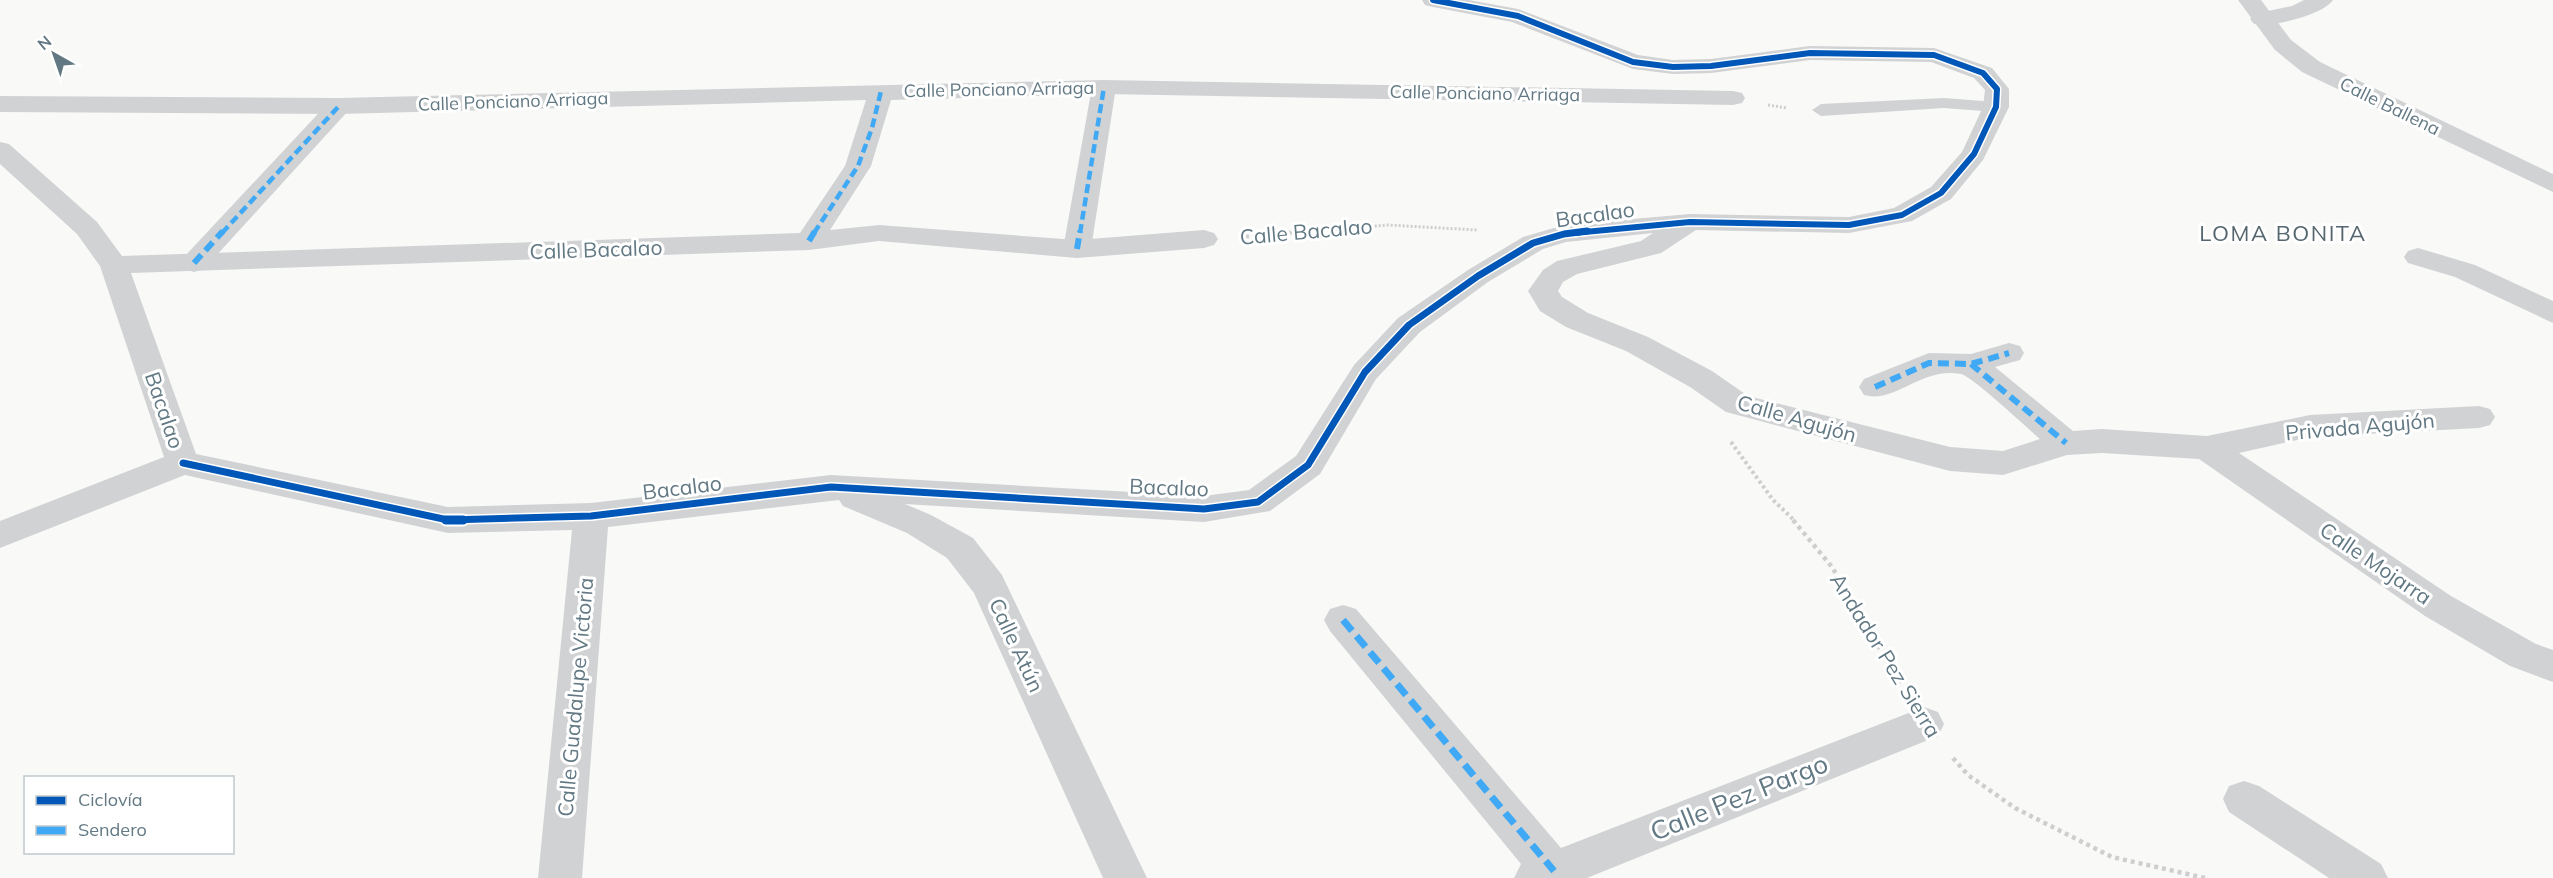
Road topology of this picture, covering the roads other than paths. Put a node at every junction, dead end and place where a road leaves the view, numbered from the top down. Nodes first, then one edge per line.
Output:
1 (1433, 0) edge
2 (2322, 0) edge
3 (2256, 9) edge
4 (1104, 87) junction
5 (881, 91) junction
6 (1733, 98) road end
7 (0, 104) edge
8 (339, 106) junction
9 (1996, 107) junction
10 (1821, 110) road end
11 (0, 150) edge
12 (2553, 184) edge
13 (1690, 222) junction
14 (1204, 239) road end
15 (809, 241) junction
16 (1077, 249) junction
17 (2418, 257) dead end
18 (194, 263) junction
19 (114, 265) junction
20 (2553, 313) edge
21 (2009, 353) dead end
22 (1971, 364) junction
23 (1875, 387) dead end
24 (2479, 417) dead end
25 (2066, 443) junction
26 (2207, 448) junction
27 (183, 463) junction
28 (831, 487) junction
29 (591, 516) junction
30 (0, 535) edge
31 (1343, 620) dead end
32 (2553, 666) edge
33 (1924, 724) road end
34 (2244, 799) dead end
35 (1545, 874) edge
36 (560, 878) edge
37 (1125, 878) edge
38 (2366, 878) edge

1 - 9 street
2 - 3 street
3 - 12 street, Calle Ballena
4 - 5 street, Calle Ponciano Arriaga
4 - 6 street, Calle Ponciano Arriaga
4 - 16 street
5 - 8 street, Calle Ponciano Arriaga
5 - 15 street
7 - 8 street, Calle Ponciano Arriaga
8 - 18 street
9 - 10 lane
9 - 13 street, Bacalao
11 - 19 street, Bacalao
13 - 25 street, Calle Agujón
13 - 28 street, Bacalao
14 - 16 street, Calle Bacalao
15 - 16 street, Calle Bacalao
15 - 18 street, Calle Bacalao
17 - 20 street
18 - 19 street, Calle Bacalao
19 - 27 street, Bacalao
21 - 22 street
22 - 23 street
22 - 25 street
24 - 26 street, Privada Agujón
25 - 26 street, Calle Agujón
26 - 32 street, Calle Mojarra
27 - 29 street, Bacalao
27 - 30 street
28 - 29 street, Bacalao
28 - 37 street, Calle Atún
29 - 36 street, Calle Guadalupe Victoria
31 - 35 street, Calle Pez Pargo
33 - 35 street, Calle Pez Pargo
34 - 38 street

